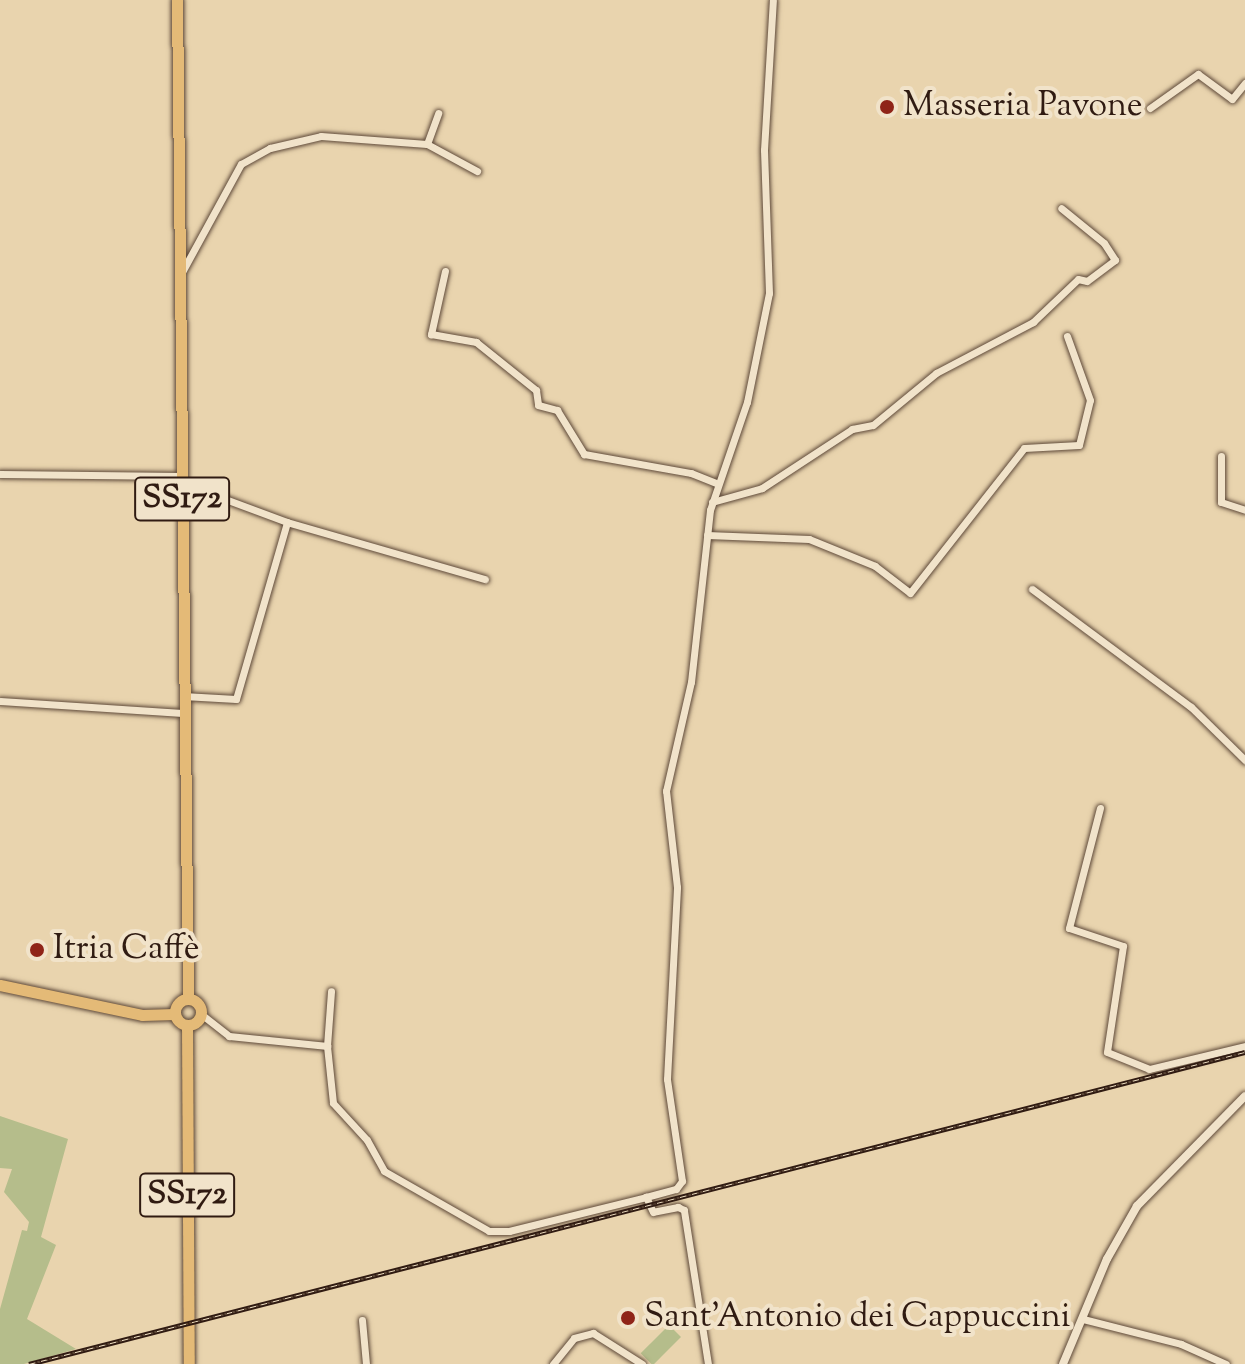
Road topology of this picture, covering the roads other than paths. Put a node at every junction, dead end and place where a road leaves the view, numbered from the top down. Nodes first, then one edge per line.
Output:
1 (177, 0) edge
2 (773, 0) edge
3 (1245, 83) edge
4 (1150, 108) dead end
5 (438, 113) dead end
6 (427, 144) junction
7 (477, 171) dead end
8 (1061, 208) dead end
9 (445, 271) dead end
10 (182, 272) junction
11 (1067, 336) dead end
12 (1221, 456) dead end
13 (0, 474) edge
14 (182, 480) junction
15 (718, 484) junction
16 (712, 502) junction
17 (1245, 510) edge
18 (287, 522) junction
19 (707, 535) junction
20 (485, 579) dead end
21 (1032, 589) dead end
22 (183, 696) junction
23 (0, 701) edge
24 (183, 713) junction
25 (1245, 760) edge
26 (1100, 808) dead end
27 (0, 985) edge
28 (331, 991) dead end
29 (188, 998) junction
30 (174, 1014) junction
31 (201, 1014) junction
32 (187, 1025) junction
33 (327, 1046) junction
34 (1245, 1046) edge
35 (1245, 1096) edge
36 (1242, 1109) edge
37 (646, 1197) junction
38 (1083, 1319) junction
39 (362, 1320) dead end
40 (189, 1364) edge
41 (366, 1364) edge
42 (553, 1364) edge
43 (642, 1364) edge
44 (708, 1364) edge
45 (1063, 1364) edge
46 (1226, 1364) edge

1 - 10 main road, SS172
2 - 15 street
3 - 4 street
5 - 6 street
6 - 7 street
6 - 10 street
8 - 16 street
9 - 15 street
10 - 14 main road, SS172
11 - 19 street
12 - 17 street
13 - 14 street
14 - 18 street
14 - 22 main road, SS172
15 - 16 street
16 - 19 street
18 - 20 street
18 - 22 street
19 - 37 street
21 - 25 street
22 - 24 main road, SS172
23 - 24 street
24 - 29 main road, SS172
26 - 34 street
27 - 30 main road
28 - 33 street
29 - 30 main road
29 - 31 main road
30 - 32 main road
31 - 32 main road
31 - 33 street
32 - 40 main road, SS172
33 - 37 street
35 - 36 street
36 - 38 street
37 - 44 street
38 - 45 street
38 - 46 street
39 - 41 street
42 - 43 street

